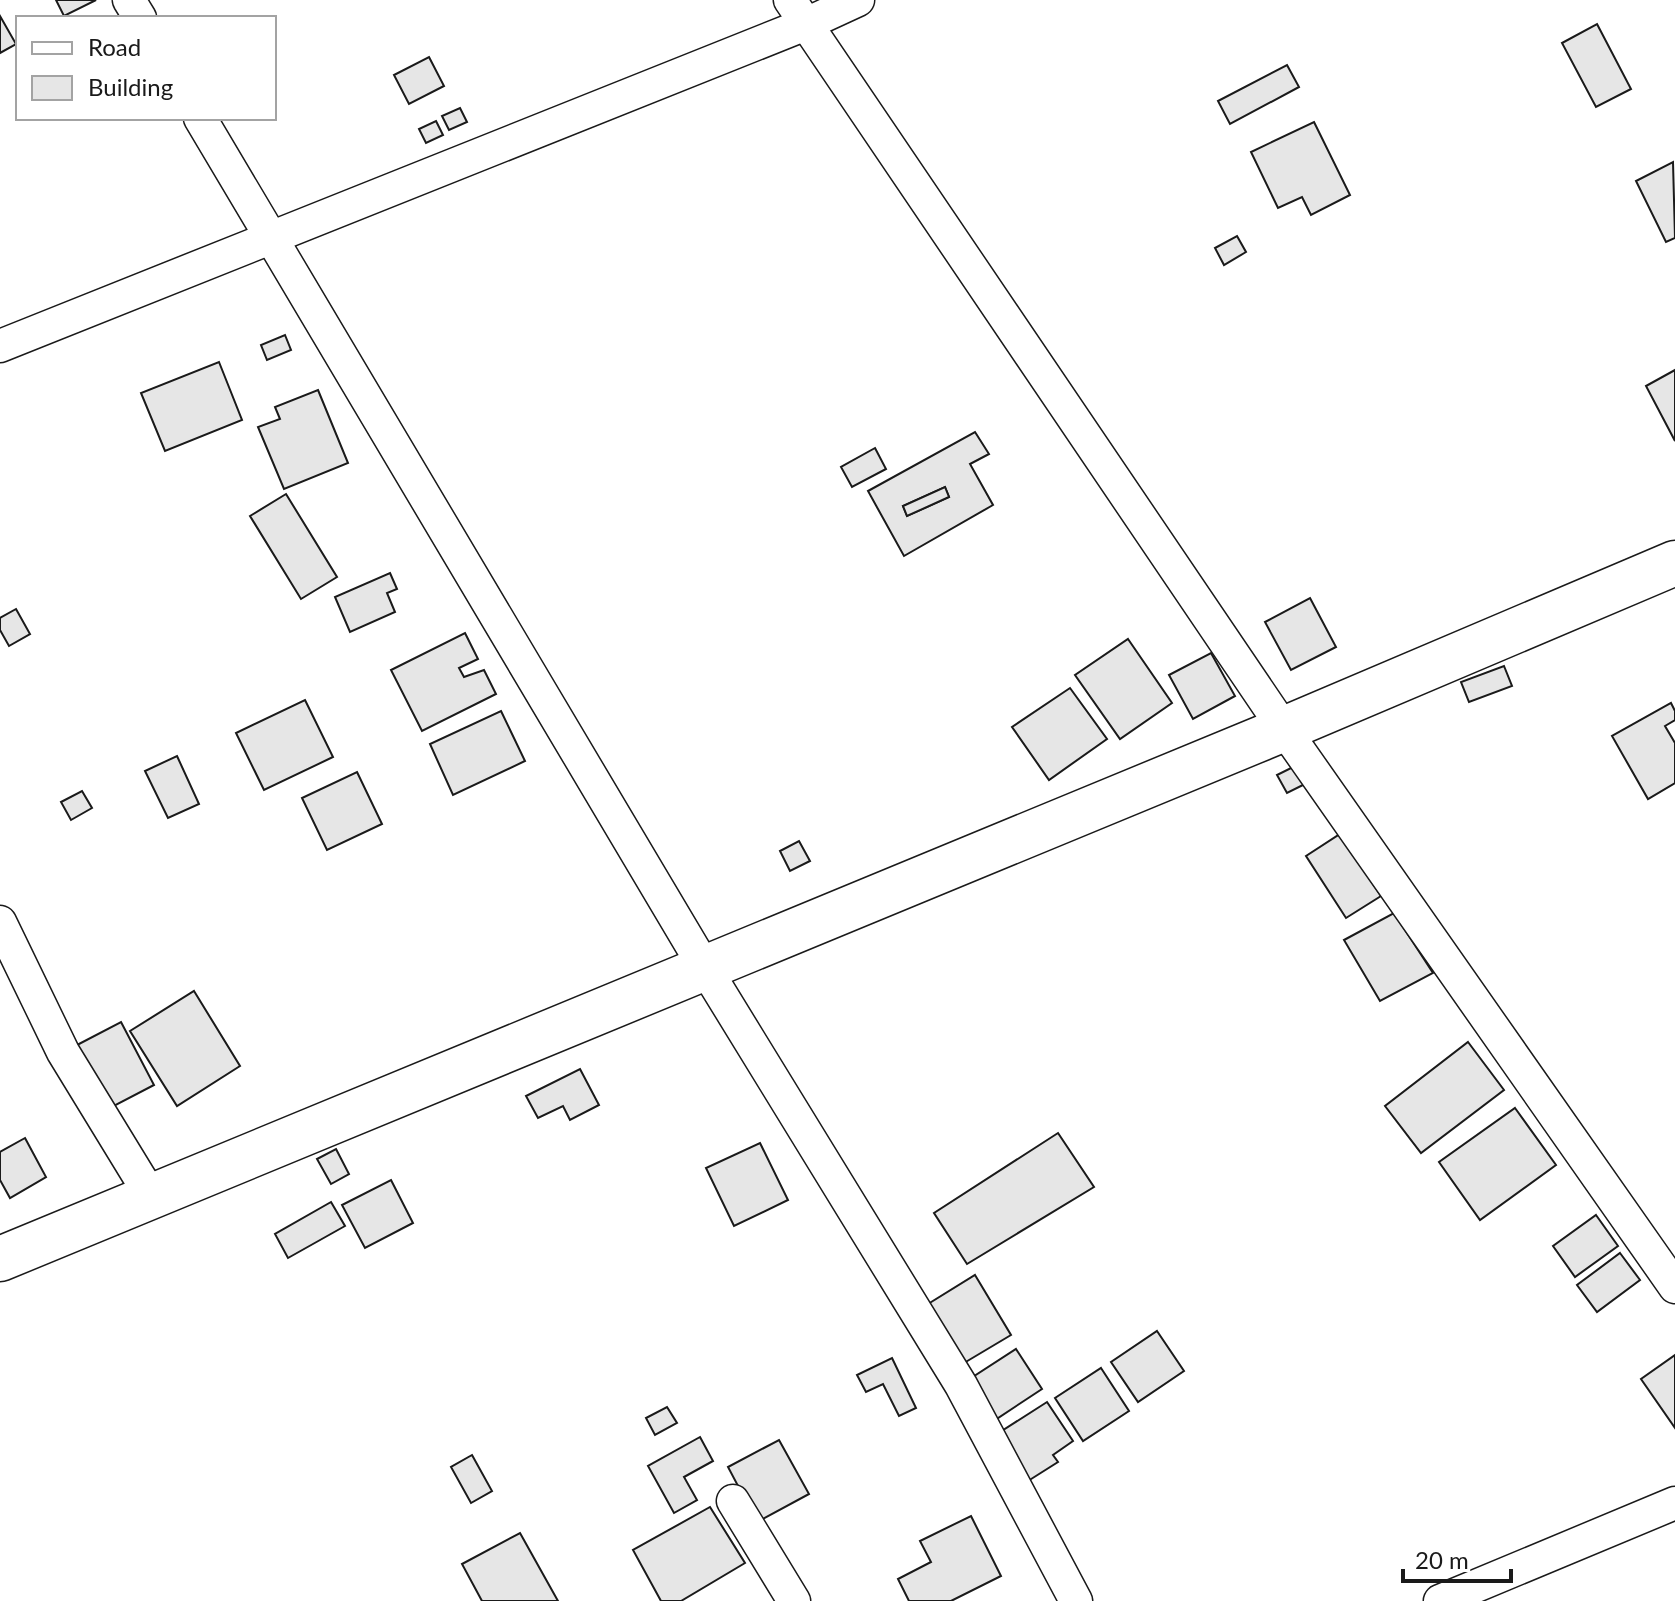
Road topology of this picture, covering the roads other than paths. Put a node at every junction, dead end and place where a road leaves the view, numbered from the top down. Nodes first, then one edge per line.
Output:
1 (858, 0) edge
2 (798, 12) edge
3 (201, 120) edge
4 (272, 237) junction
5 (0, 346) edge
6 (1675, 563) edge
7 (1284, 729) junction
8 (0, 922) edge
9 (705, 968) junction
10 (151, 1196) junction
11 (0, 1259) edge
12 (1675, 1287) edge
13 (733, 1501) dead end
14 (1675, 1503) edge
15 (794, 1601) edge
16 (1076, 1601) edge
17 (1440, 1601) edge

1 - 2 street
2 - 4 street
2 - 7 street
3 - 4 street
4 - 5 street
4 - 9 street
6 - 7 main road
7 - 9 main road
7 - 12 street
8 - 10 street
9 - 10 main road
9 - 16 street
10 - 11 main road
13 - 15 street
14 - 17 street

